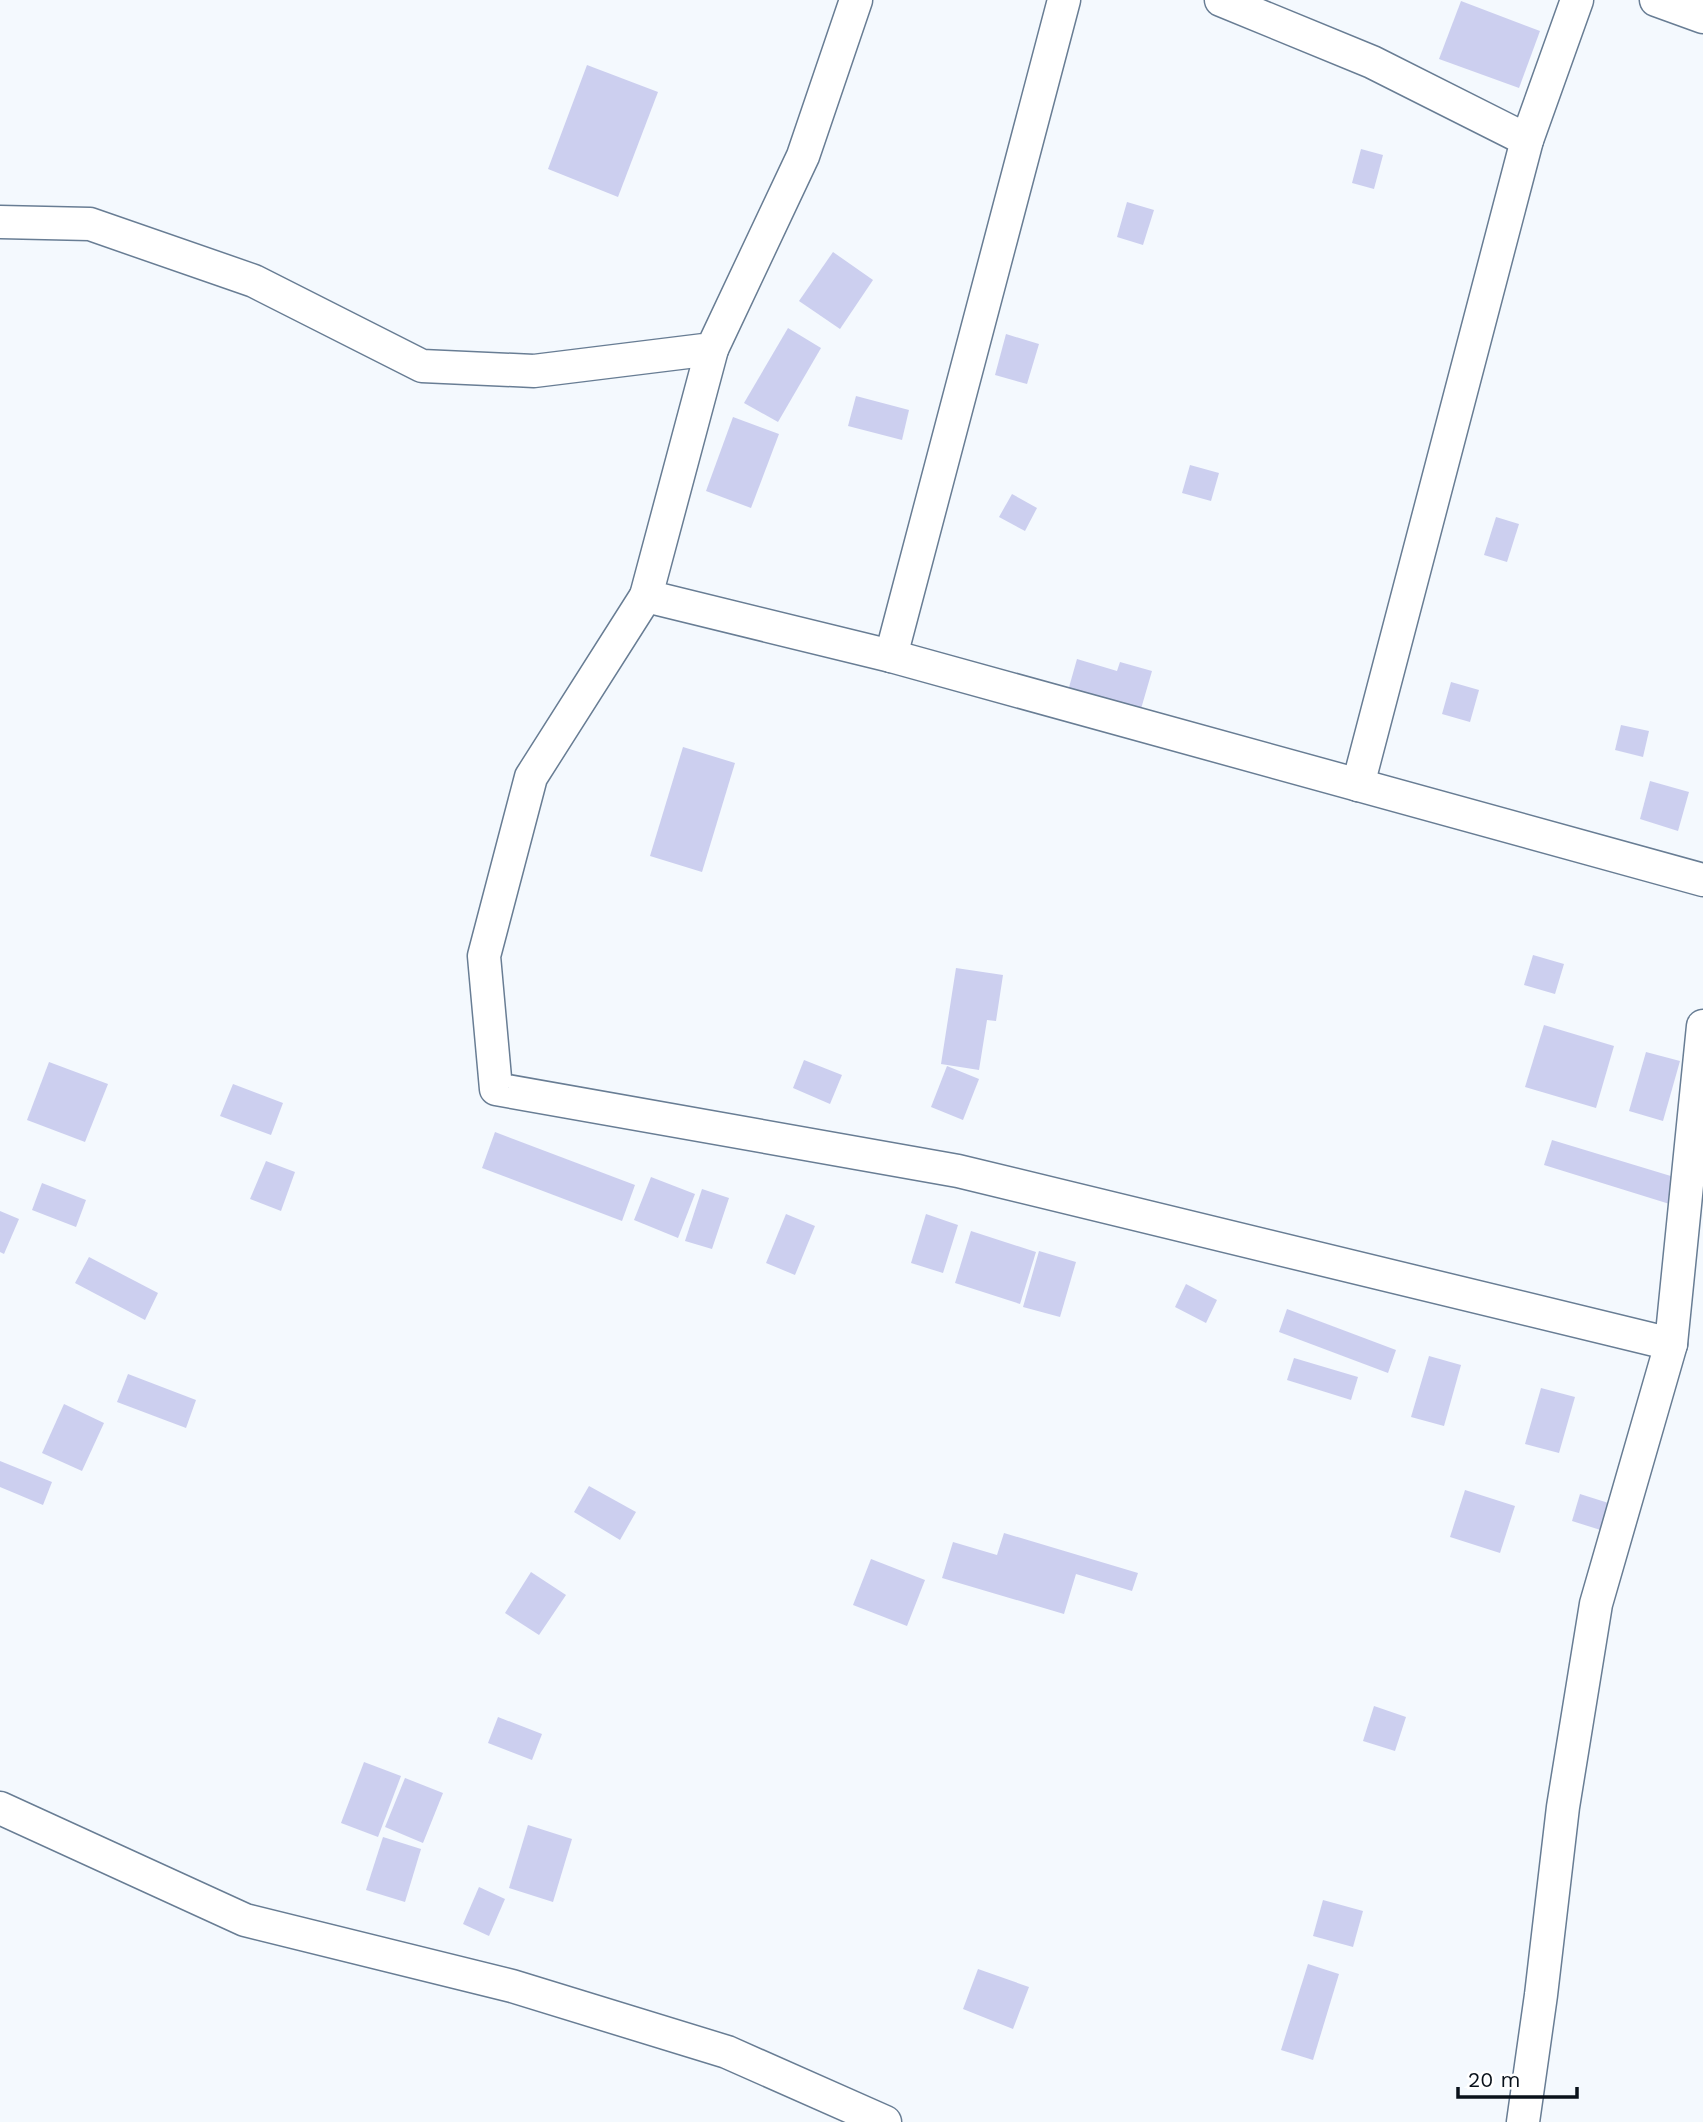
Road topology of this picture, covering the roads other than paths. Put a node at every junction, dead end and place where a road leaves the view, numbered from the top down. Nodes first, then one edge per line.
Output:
1 (856, 0) edge
2 (1064, 0) edge
3 (1221, 0) edge
4 (1577, 0) edge
5 (1656, 0) edge
6 (1703, 17) edge
7 (1527, 140) junction
8 (0, 222) edge
9 (712, 349) junction
10 (646, 596) junction
11 (891, 656) junction
12 (1358, 785) junction
13 (1703, 880) edge
14 (1703, 1026) edge
15 (1671, 1344) junction
16 (0, 1808) edge
17 (885, 2122) edge
18 (1524, 2122) edge

1 - 9 street
2 - 11 street
3 - 7 street
4 - 7 street
5 - 6 street
7 - 12 street
8 - 9 street
9 - 10 street
10 - 11 street
10 - 15 street
11 - 12 street
12 - 13 street
14 - 15 street
15 - 18 street
16 - 17 street

